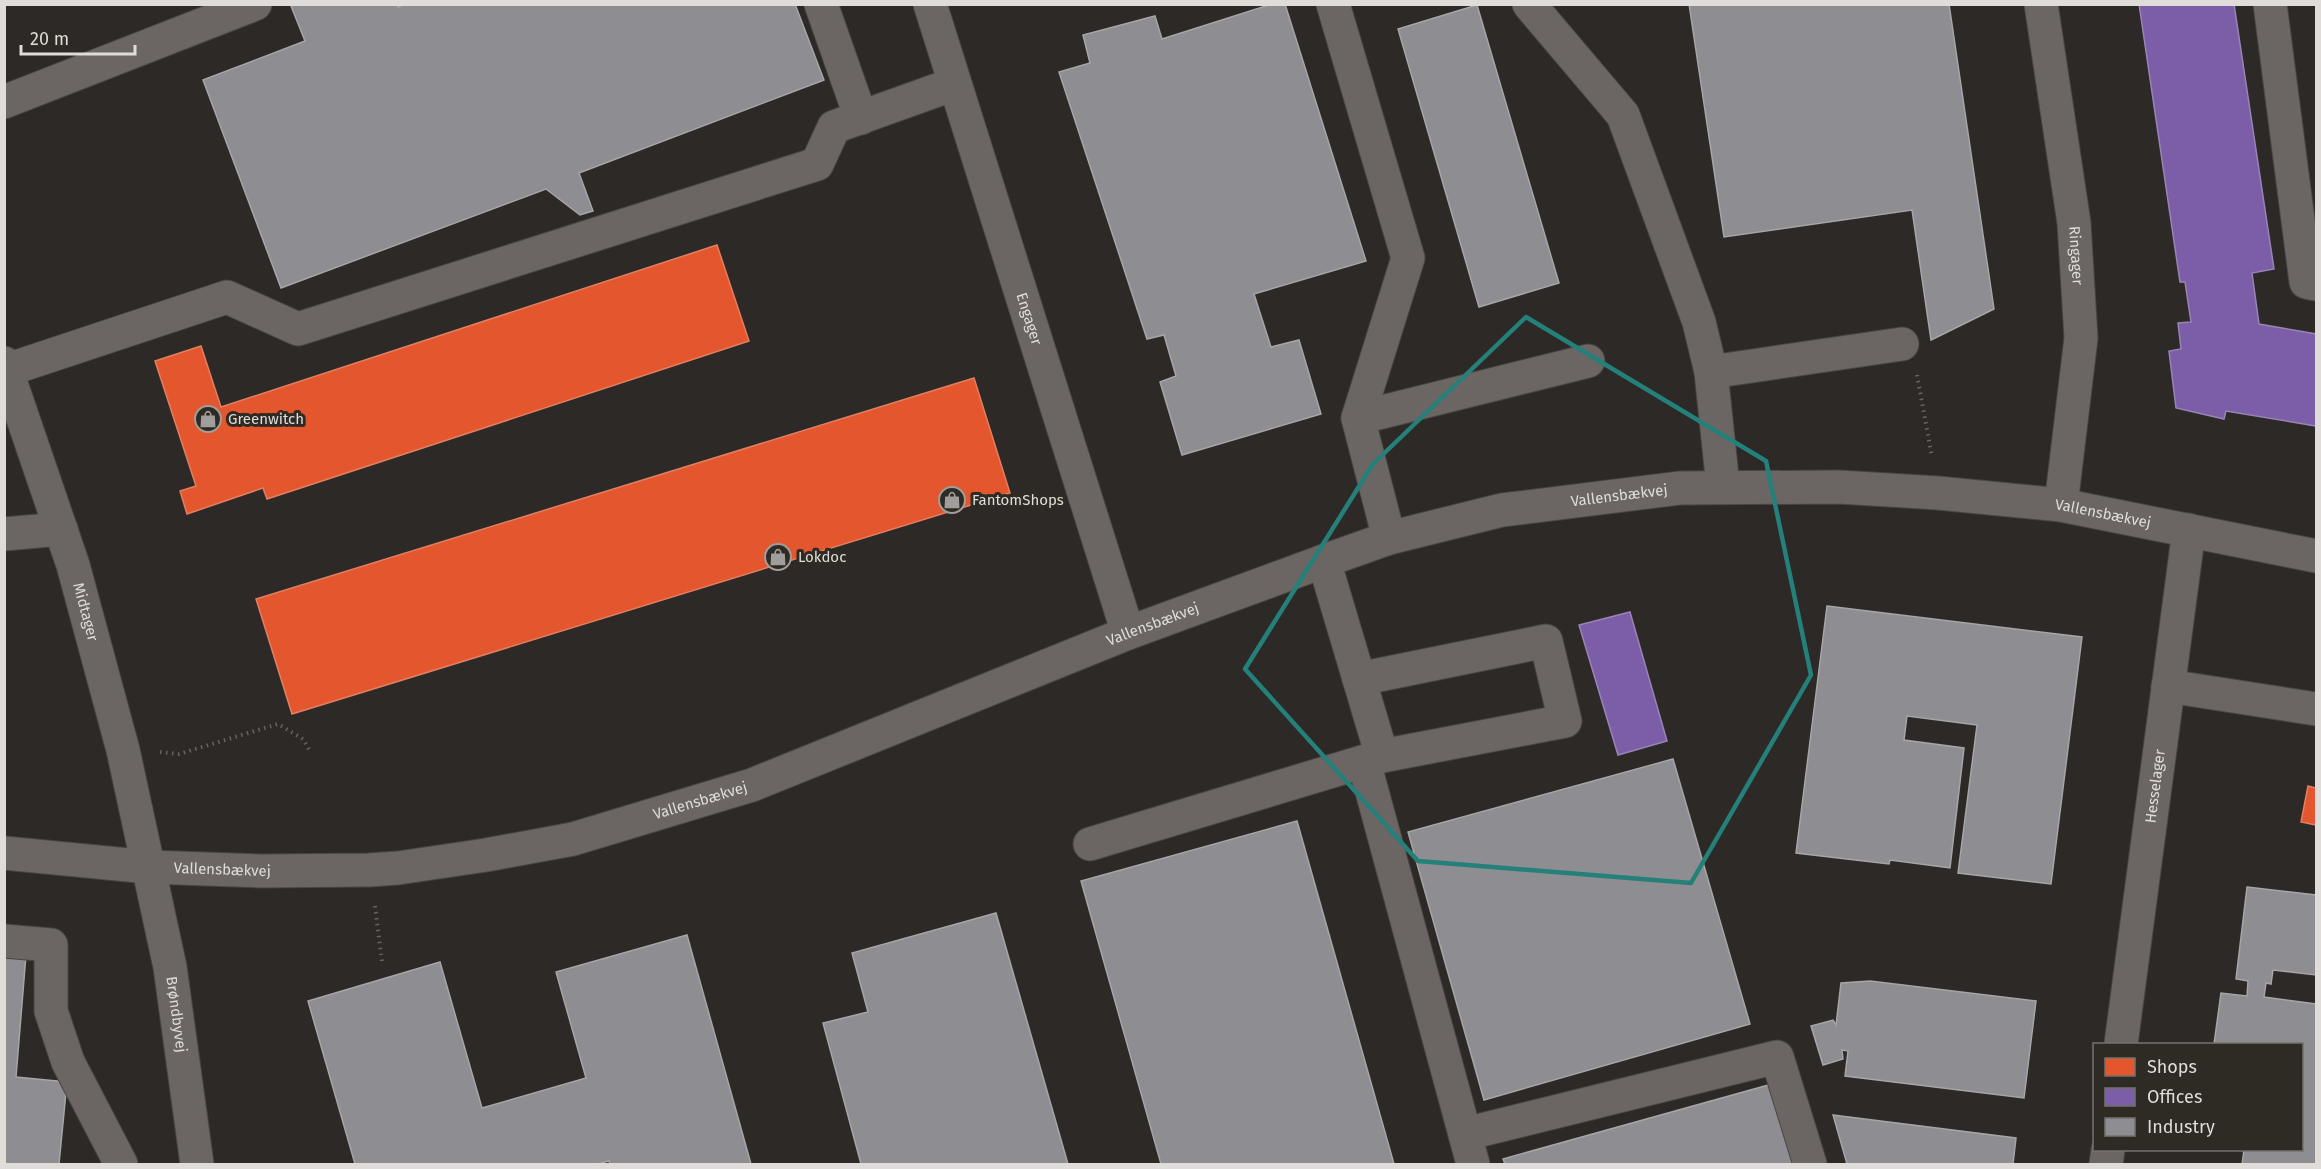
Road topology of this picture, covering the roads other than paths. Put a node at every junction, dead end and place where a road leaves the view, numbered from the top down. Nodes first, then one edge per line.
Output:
1 (255, 4) edge
2 (821, 4) edge
3 (930, 4) edge
4 (1333, 4) edge
5 (1529, 4) edge
6 (2041, 4) edge
7 (2270, 4) edge
8 (954, 84) junction
9 (4, 102) edge
10 (861, 118) junction
11 (2316, 284) edge
12 (1902, 344) road end
13 (1588, 361) dead end
14 (6, 366) edge
15 (1711, 372) junction
16 (1359, 418) junction
17 (1723, 486) junction
18 (2061, 505) junction
19 (61, 529) junction
20 (2189, 530) junction
21 (4, 534) edge
22 (1389, 538) junction
23 (2316, 556) edge
24 (1324, 561) junction
25 (1128, 633) junction
26 (1359, 679) junction
27 (2168, 686) junction
28 (2316, 709) edge
29 (1373, 759) junction
30 (1090, 844) dead end
31 (4, 853) edge
32 (149, 867) junction
33 (4, 942) edge
34 (2121, 1043) edge
35 (1469, 1149) edge
36 (121, 1164) edge
37 (197, 1164) edge
38 (1810, 1164) edge

1 - 9 street
2 - 10 street
3 - 8 street, Engager
4 - 16 street
5 - 15 street
6 - 18 street, Ringager
7 - 11 street
8 - 10 street
8 - 25 street, Engager
10 - 14 street
12 - 15 street
13 - 16 street
14 - 19 street, Midtager
15 - 17 street
16 - 22 street
17 - 18 street, Vallensbækvej
17 - 22 street, Vallensbækvej
18 - 20 street, Vallensbækvej
19 - 21 street
19 - 32 street, Midtager
20 - 23 street, Vallensbækvej
20 - 27 street, Hesselager
22 - 24 street, Vallensbækvej
24 - 25 street, Vallensbækvej
24 - 26 street
25 - 32 street, Vallensbækvej
26 - 29 street
26 - 29 street
27 - 28 street
27 - 34 street, Hesselager
29 - 30 street
29 - 35 street
31 - 32 street, Vallensbækvej
32 - 37 street, Brøndbyvej
33 - 36 street
35 - 38 street

